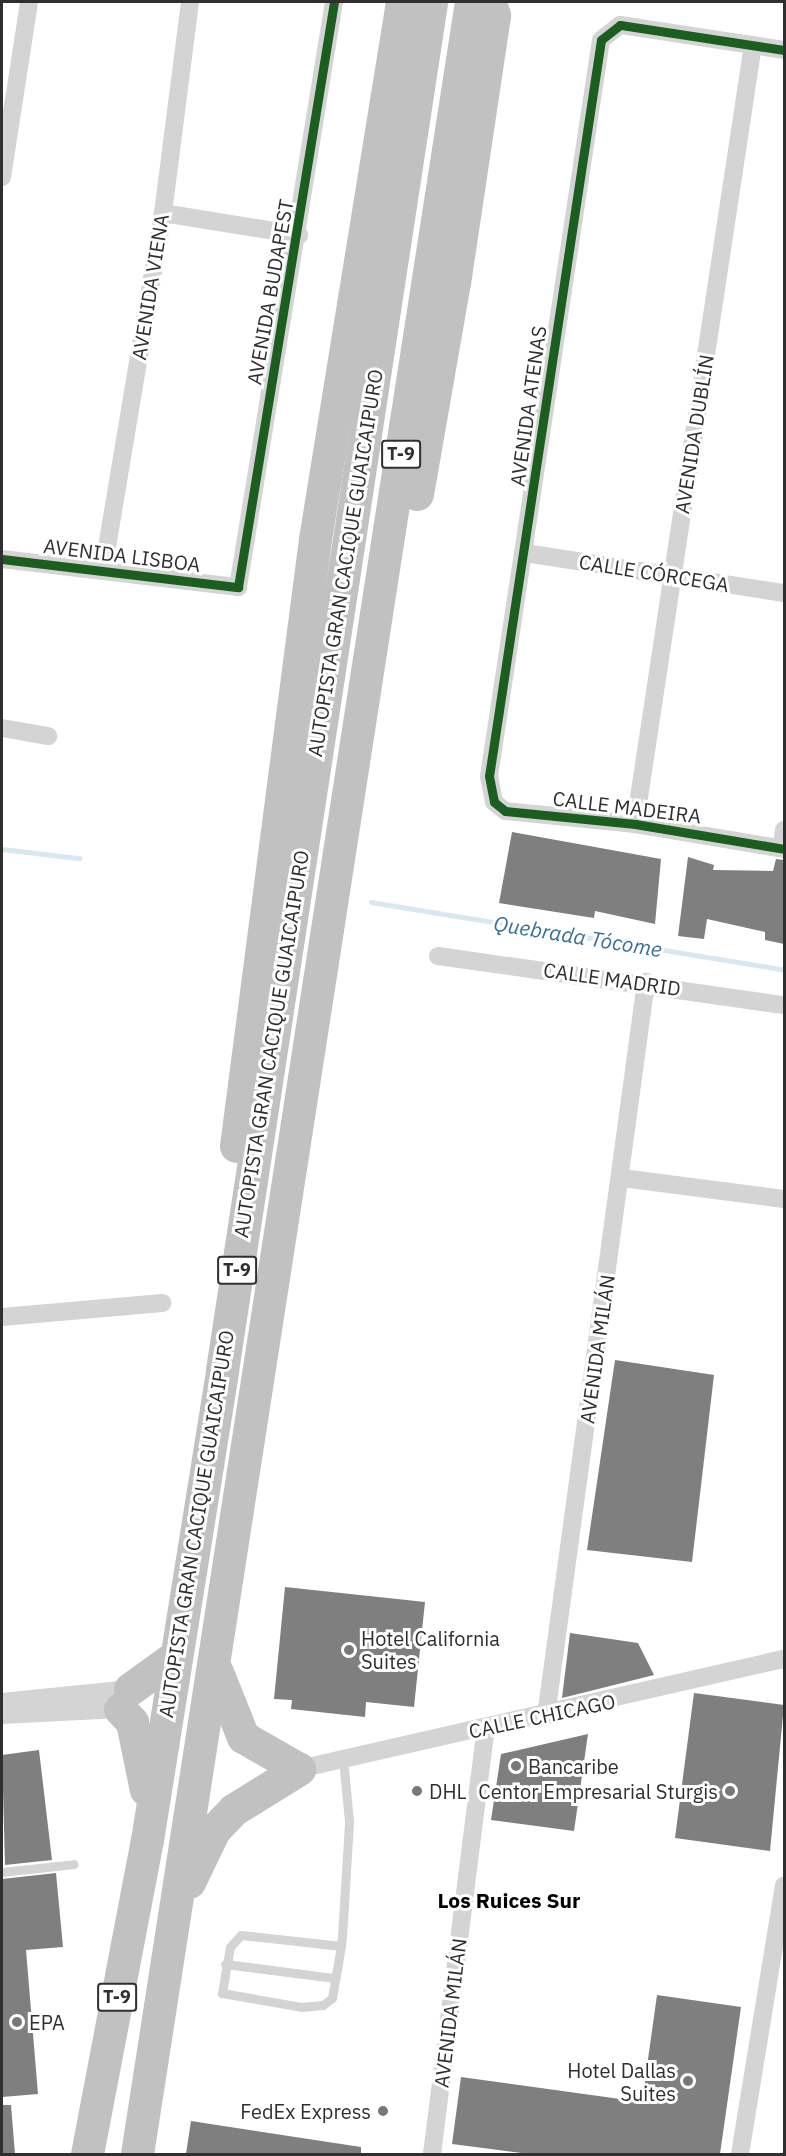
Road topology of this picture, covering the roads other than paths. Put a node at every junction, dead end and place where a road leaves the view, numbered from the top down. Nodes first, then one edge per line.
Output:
1 (29, 2) edge
2 (190, 2) edge
3 (334, 2) edge
4 (385, 2) edge
5 (402, 2) edge
6 (431, 2) edge
7 (485, 6) edge
8 (753, 45) junction
9 (784, 50) edge
10 (2, 177) edge
11 (163, 213) junction
12 (299, 235) junction
13 (315, 539) junction
14 (525, 553) junction
15 (2, 559) edge
16 (103, 571) junction
17 (673, 577) junction
18 (238, 587) joint
19 (784, 593) edge
20 (2, 728) edge
21 (48, 736) dead end
22 (489, 776) joint
23 (635, 824) junction
24 (784, 842) edge
25 (438, 956) dead end
26 (646, 982) junction
27 (784, 1005) edge
28 (622, 1178) junction
29 (784, 1199) edge
30 (162, 1303) dead end
31 (2, 1317) edge
32 (222, 1370) junction
33 (173, 1658) junction
34 (784, 1659) edge
35 (214, 1660) junction
36 (125, 1699) junction
37 (2, 1702) edge
38 (2, 1715) edge
39 (546, 1716) junction
40 (486, 1729) junction
41 (343, 1759) junction
42 (299, 1769) junction
43 (147, 1840) junction
44 (74, 1864) dead end
45 (2, 1872) edge
46 (784, 1886) edge
47 (173, 1915) junction
48 (340, 1946) junction
49 (225, 1964) junction
50 (335, 1978) junction
51 (87, 2154) edge
52 (137, 2154) edge
53 (432, 2154) edge
54 (740, 2154) edge

1 - 10 street
2 - 11 street, AVENIDA VIENA
3 - 12 street, AVENIDA BUDAPEST
4 - 13 highway
5 - 13 highway
6 - 32 highway, AUTOPISTA GRAN CACIQUE GUAICAIPURO / T-9
7 - 35 highway, AUTOPISTA GRAN CACIQUE GUAICAIPURO / T-9
8 - 9 street
8 - 14 street, AVENIDA ATENAS
8 - 17 street, AVENIDA DUBLÍN
11 - 12 street
11 - 16 street, AVENIDA VIENA
12 - 18 street, AVENIDA BUDAPEST
13 - 32 highway
14 - 17 street, CALLE CÓRCEGA
14 - 22 street, AVENIDA ATENAS
15 - 16 street, AVENIDA LISBOA
16 - 18 street, AVENIDA LISBOA
17 - 19 street, CALLE CÓRCEGA
17 - 23 street, AVENIDA DUBLÍN
20 - 21 street
22 - 23 street, CALLE MADEIRA
23 - 24 street, CALLE MADEIRA
25 - 26 street, CALLE MADRID
26 - 27 street, CALLE MADRID
26 - 28 street, AVENIDA MILÁN
28 - 29 street
28 - 39 street, AVENIDA MILÁN
30 - 31 street
32 - 33 highway, AUTOPISTA GRAN CACIQUE GUAICAIPURO / T-9
33 - 36 highway
33 - 43 highway, AUTOPISTA GRAN CACIQUE GUAICAIPURO / T-9
34 - 39 street, CALLE CHICAGO
35 - 42 highway
35 - 47 highway, AUTOPISTA GRAN CACIQUE GUAICAIPURO / T-9
36 - 37 street
36 - 38 street
36 - 43 highway
39 - 40 street, CALLE CHICAGO
40 - 41 street, CALLE CHICAGO
40 - 53 street, AVENIDA MILÁN
41 - 42 street, CALLE CHICAGO
41 - 48 lane
42 - 47 highway
43 - 51 highway, AUTOPISTA GRAN CACIQUE GUAICAIPURO / T-9
44 - 45 lane
46 - 54 street
47 - 52 highway, AUTOPISTA GRAN CACIQUE GUAICAIPURO / T-9
48 - 49 lane
48 - 50 lane
49 - 50 lane
49 - 50 lane

